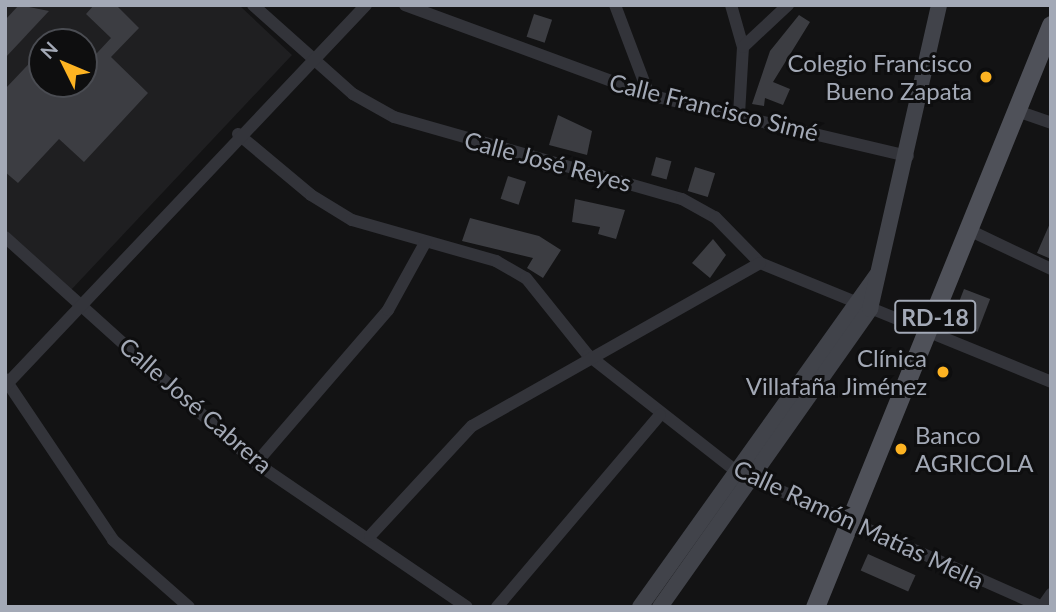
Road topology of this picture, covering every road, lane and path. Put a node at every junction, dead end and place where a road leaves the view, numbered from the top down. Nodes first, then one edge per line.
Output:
1 (253, 5) edge
2 (366, 5) edge
3 (405, 5) edge
4 (615, 5) edge
5 (731, 5) edge
6 (788, 5) edge
7 (939, 5) edge
8 (1051, 25) edge
9 (743, 47) junction
10 (310, 58) junction
11 (649, 95) junction
12 (1017, 111) junction
13 (739, 114) junction
14 (1051, 124) edge
15 (238, 134) junction
16 (908, 156) junction
17 (971, 231) junction
18 (5, 237) edge
19 (425, 243) junction
20 (760, 263) junction
21 (1051, 269) edge
22 (876, 276) junction
23 (852, 302) junction
24 (82, 305) junction
25 (870, 309) junction
26 (928, 331) junction
27 (588, 355) junction
28 (7, 382) edge
29 (1051, 382) edge
30 (660, 415) junction
31 (256, 463) junction
32 (736, 471) junction
33 (751, 479) junction
34 (851, 524) junction
35 (370, 536) junction
36 (1051, 594) edge
37 (189, 607) edge
38 (467, 607) edge
39 (497, 607) edge
40 (640, 607) edge
41 (660, 607) edge
42 (816, 607) edge
43 (1042, 607) edge

1 - 10 street, Calle José Reyes
2 - 10 street
3 - 11 street, Calle Francisco Simé
4 - 11 street
5 - 9 street
6 - 9 street
7 - 16 main road
8 - 12 main road, RD-18
9 - 13 street
10 - 15 street
10 - 20 street, Calle José Reyes
11 - 13 street, Calle Francisco Simé
12 - 14 street
12 - 17 main road, RD-18
13 - 16 street, Calle Francisco Simé
15 - 19 street, Calle Ramón Matías Mella
15 - 24 street
16 - 22 main road
17 - 21 street
17 - 26 main road, RD-18
18 - 24 street, Calle José Cabrera
19 - 27 street, Calle Ramón Matías Mella
19 - 31 street
20 - 23 street, Calle José Reyes
20 - 27 street
22 - 23 main road
22 - 25 main road
23 - 25 street, Calle José Reyes
23 - 32 main road
24 - 28 street
24 - 31 street, Calle José Cabrera
25 - 26 street, Calle José Reyes
25 - 33 main road
26 - 29 street, Calle José Reyes
26 - 34 main road, RD-18
27 - 30 street, Calle Ramón Matías Mella
27 - 35 street
28 - 37 street
30 - 32 street, Calle Ramón Matías Mella
30 - 39 street
31 - 35 street, Calle José Cabrera
32 - 33 street, Calle Ramón Matías Mella
32 - 40 main road
33 - 34 street, Calle Ramón Matías Mella
33 - 41 main road
34 - 42 main road, RD-18
34 - 43 street, Calle Ramón Matías Mella
35 - 38 street, Calle José Cabrera
36 - 43 street

